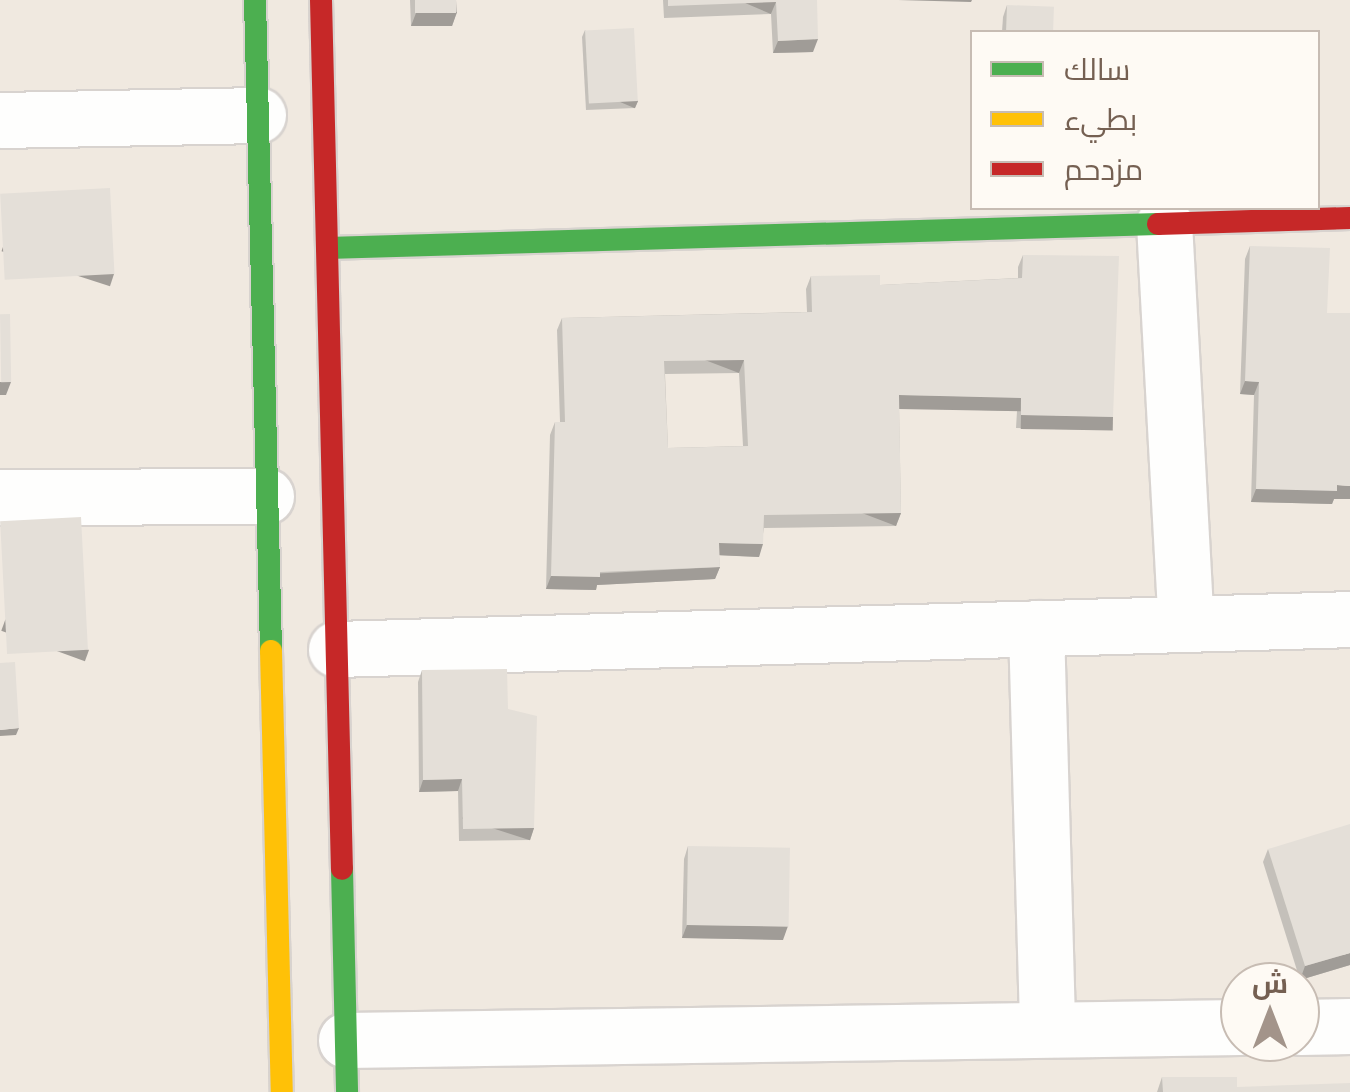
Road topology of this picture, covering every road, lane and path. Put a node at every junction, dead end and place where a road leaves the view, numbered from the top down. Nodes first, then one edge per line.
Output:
1 (255, 0) edge
2 (321, 0) edge
3 (258, 116) junction
4 (0, 120) edge
5 (1350, 218) edge
6 (1164, 223) junction
7 (327, 248) junction
8 (266, 496) junction
9 (0, 497) edge
10 (1350, 620) edge
11 (1186, 623) junction
12 (1036, 628) junction
13 (336, 649) junction
14 (1320, 1026) edge
15 (1350, 1026) edge
16 (1220, 1027) edge
17 (1046, 1028) junction
18 (346, 1066) edge
19 (282, 1092) edge

1 - 3 main road
2 - 7 main road
3 - 4 street
3 - 8 main road
5 - 6 main road
6 - 7 main road
6 - 11 street
7 - 13 main road
8 - 9 street
8 - 19 main road
10 - 11 street
11 - 12 street
12 - 13 street
12 - 17 street
13 - 18 main road
14 - 15 street
16 - 17 street
17 - 18 street

